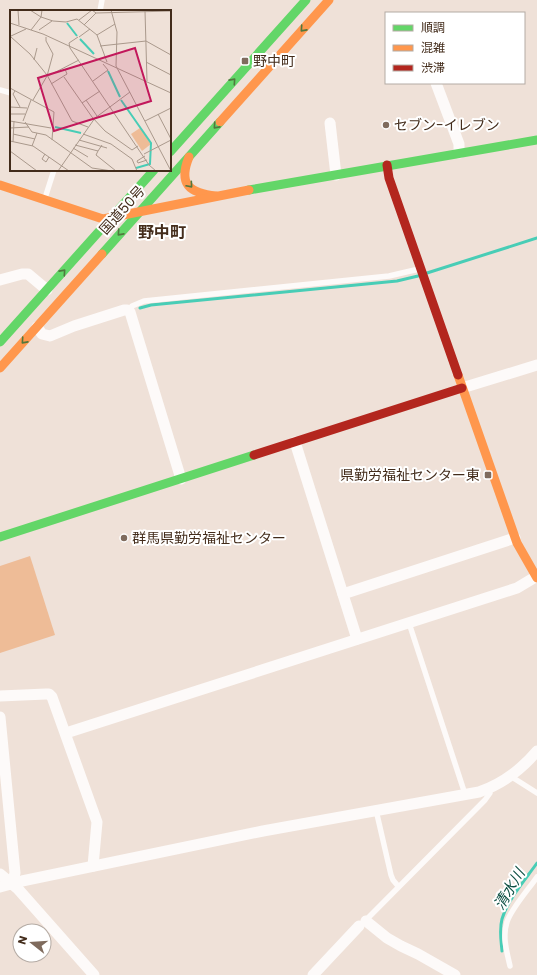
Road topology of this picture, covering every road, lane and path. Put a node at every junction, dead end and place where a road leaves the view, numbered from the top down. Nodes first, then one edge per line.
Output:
1 (102, 0) edge
2 (306, 0) edge
3 (328, 0) edge
4 (100, 10) edge
5 (436, 84) edge
6 (0, 90) edge
7 (10, 93) edge
8 (330, 123) dead end
9 (537, 140) edge
10 (172, 144) edge
11 (460, 153) junction
12 (189, 157) junction
13 (387, 166) junction
14 (54, 171) edge
15 (153, 171) edge
16 (336, 175) junction
17 (0, 185) edge
18 (217, 196) junction
19 (44, 199) junction
20 (139, 212) junction
21 (110, 219) junction
22 (421, 268) junction
23 (0, 280) edge
24 (47, 290) junction
25 (129, 311) junction
26 (37, 327) junction
27 (0, 342) edge
28 (537, 365) edge
29 (0, 368) edge
30 (462, 388) junction
31 (294, 442) junction
32 (181, 479) junction
33 (0, 537) edge
34 (515, 538) junction
35 (537, 577) edge
36 (343, 594) junction
37 (409, 623) junction
38 (357, 640) junction
39 (0, 696) edge
40 (0, 717) edge
41 (66, 733) junction
42 (537, 751) edge
43 (511, 775) junction
44 (489, 788) junction
45 (537, 793) edge
46 (465, 794) junction
47 (376, 810) junction
48 (93, 866) junction
49 (0, 874) edge
50 (537, 877) edge
51 (12, 884) junction
52 (398, 886) junction
53 (0, 887) edge
54 (362, 923) junction
55 (510, 966) dead end
56 (94, 975) edge
57 (313, 975) edge
58 (455, 975) edge

1 - 4 lane
10 -> 2 main road
3 -> 12 main road, 国道50号
5 - 11 street
6 - 7 lane
8 - 16 street
9 - 11 main road
11 - 13 main road
12 -> 18 main road
12 - 20 main road, 国道50号
13 - 16 main road
13 - 22 main road
14 - 19 lane
15 - 21 main road, 国道50号
16 - 18 main road
17 - 19 main road
18 - 20 main road
19 - 21 main road
20 - 21 main road
20 -> 26 main road, 国道50号
24 -> 21 main road, 国道50号
22 - 25 lane
22 - 30 main road
23 - 24 street
24 - 27 main road, 国道50号
25 - 26 street
25 - 32 street
26 -> 29 main road, 国道50号
28 - 30 street
30 - 31 main road
30 - 34 main road
31 - 32 main road
31 - 36 street
32 - 33 main road
34 - 35 main road
34 - 36 street
35 - 37 street
36 - 38 street
37 - 38 street
37 - 46 lane
38 - 41 street
39 - 41 street
40 - 51 street
41 - 48 street
42 - 43 street
43 - 44 street
43 - 45 lane
44 - 46 street
44 - 52 lane
46 - 47 street
47 - 48 street
47 - 52 lane
48 - 51 street
49 - 51 street
50 - 55 lane
51 - 53 street
51 - 56 street
52 - 54 lane
54 - 57 street
54 - 58 street

